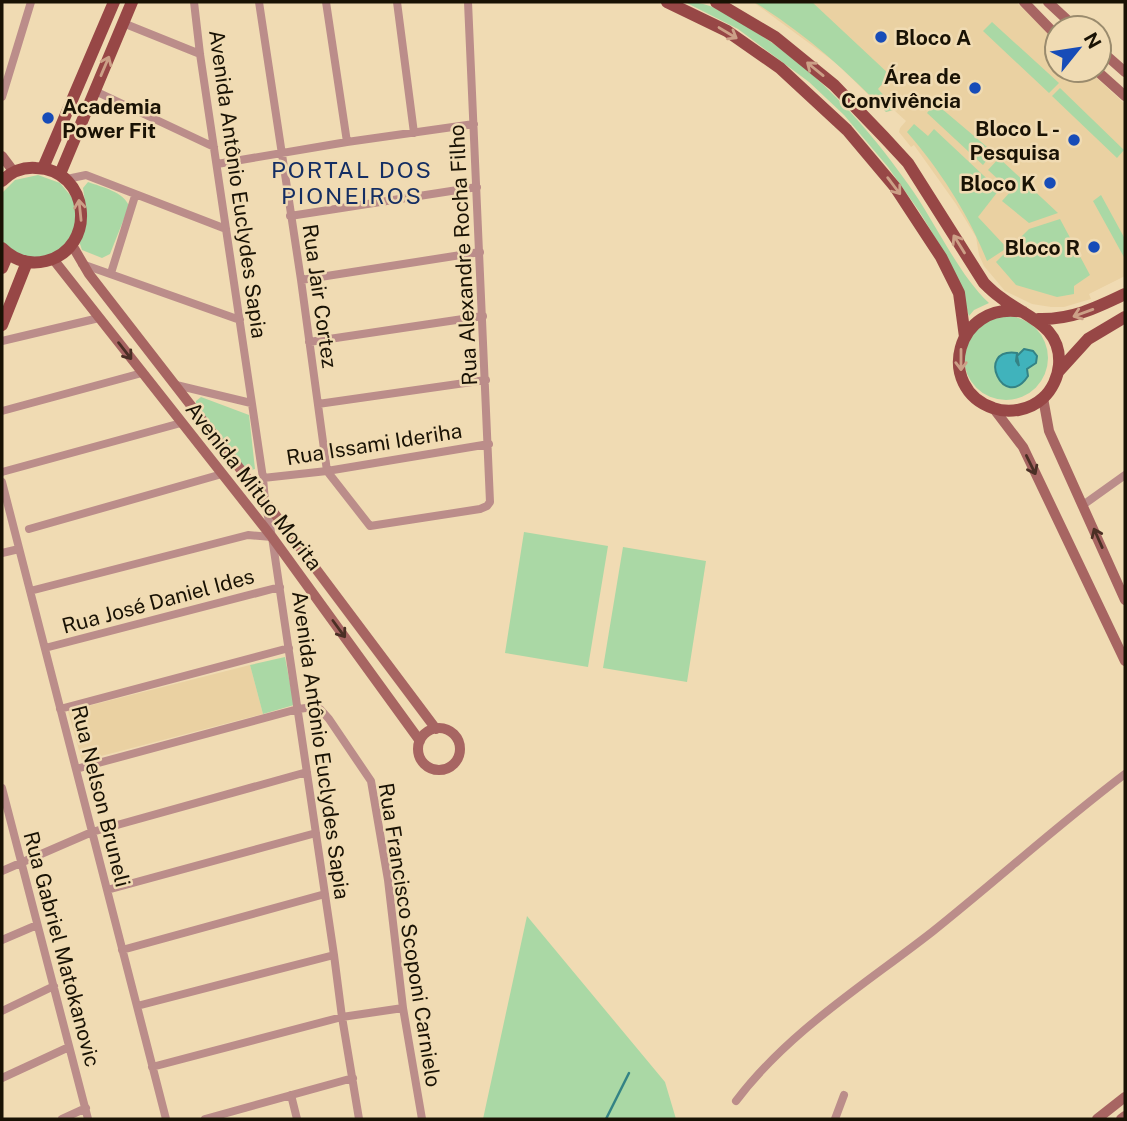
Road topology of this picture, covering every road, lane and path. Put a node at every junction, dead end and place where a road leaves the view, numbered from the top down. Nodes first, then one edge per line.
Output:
1 (31, 2) edge
2 (114, 2) edge
3 (132, 2) edge
4 (194, 2) edge
5 (259, 2) edge
6 (326, 2) edge
7 (397, 2) edge
8 (467, 2) edge
9 (667, 2) edge
10 (716, 2) edge
11 (1024, 2) edge
12 (1048, 2) edge
13 (1061, 14) edge
14 (1043, 22) edge
15 (123, 23) junction
16 (200, 54) junction
17 (1112, 84) edge
18 (95, 91) junction
19 (1125, 96) edge
20 (2, 97) edge
21 (474, 124) junction
22 (414, 133) junction
23 (347, 142) junction
24 (214, 147) junction
25 (281, 154) junction
26 (2, 156) edge
27 (217, 164) junction
28 (43, 168) junction
29 (14, 172) junction
30 (63, 177) junction
31 (2, 181) edge
32 (478, 187) junction
33 (135, 196) junction
34 (290, 216) junction
35 (226, 229) junction
36 (72, 245) junction
37 (5, 251) edge
38 (480, 252) junction
39 (53, 259) junction
40 (27, 262) junction
41 (82, 264) junction
42 (2, 268) edge
43 (111, 273) junction
44 (301, 280) junction
45 (1125, 294) edge
46 (1023, 312) junction
47 (483, 316) junction
48 (1125, 317) edge
49 (99, 318) junction
50 (1038, 319) junction
51 (240, 320) junction
52 (2, 325) edge
53 (965, 337) junction
54 (2, 341) edge
55 (309, 342) junction
56 (1058, 372) junction
57 (142, 373) junction
58 (486, 380) junction
59 (173, 385) junction
60 (1044, 398) junction
61 (251, 403) junction
62 (318, 404) junction
63 (994, 409) junction
64 (2, 411) edge
65 (181, 423) junction
66 (489, 444) junction
67 (327, 471) junction
68 (2, 472) edge
69 (222, 474) junction
70 (1125, 475) edge
71 (263, 478) junction
72 (2, 482) edge
73 (265, 501) junction
74 (1083, 505) junction
75 (29, 529) dead end
76 (272, 537) junction
77 (19, 549) junction
78 (2, 553) edge
79 (280, 587) junction
80 (30, 591) junction
81 (1125, 600) edge
82 (45, 648) junction
83 (289, 648) junction
84 (1125, 661) edge
85 (60, 709) junction
86 (298, 709) junction
87 (436, 729) junction
88 (420, 741) junction
89 (76, 769) junction
90 (307, 772) junction
91 (1125, 774) edge
92 (2, 788) edge
93 (92, 832) junction
94 (316, 833) junction
95 (21, 863) junction
96 (2, 872) edge
97 (107, 890) junction
98 (325, 894) junction
99 (37, 925) junction
100 (2, 940) edge
101 (122, 950) junction
102 (334, 955) junction
103 (54, 986) junction
104 (136, 1006) junction
105 (403, 1008) junction
106 (2, 1011) edge
107 (342, 1017) junction
108 (69, 1047) junction
109 (152, 1067) junction
110 (2, 1078) edge
111 (353, 1078) junction
112 (291, 1095) junction
113 (845, 1095) dead end
114 (1125, 1097) edge
115 (736, 1101) dead end
116 (86, 1108) junction
117 (231, 1116) edge
118 (1125, 1116) edge
119 (62, 1119) edge
120 (88, 1119) edge
121 (166, 1119) edge
122 (205, 1119) edge
123 (297, 1119) edge
124 (359, 1119) edge
125 (422, 1119) edge
126 (835, 1119) edge
127 (1097, 1119) edge
128 (1121, 1119) edge

1 - 20 street
2 - 28 main road
3 - 15 main road
4 - 16 street, Avenida Antônio Euclydes Sapia
5 - 25 street, Rua Jair Cortez
6 - 23 street
7 - 22 street
8 - 21 street, Rua Alexandre Rocha Filho
9 -> 53 main road
46 -> 10 main road
11 - 14 street
12 - 13 street
15 - 16 street
18 -> 15 main road
16 - 24 street, Avenida Antônio Euclydes Sapia
17 - 19 street
18 - 24 street
18 - 30 main road
21 - 22 street
21 - 32 street, Rua Alexandre Rocha Filho
22 - 23 street
23 - 25 street
24 - 27 street, Avenida Antônio Euclydes Sapia
25 - 27 street
25 - 34 street, Rua Jair Cortez
26 - 29 street
27 - 35 street, Avenida Antônio Euclydes Sapia
28 - 29 main road
28 - 30 main road
29 - 31 main road
30 - 33 street
36 -> 30 main road
32 - 34 street
32 - 38 street, Rua Alexandre Rocha Filho
33 - 35 street
33 - 43 street
34 - 44 street, Rua Jair Cortez
35 - 51 street, Avenida Antônio Euclydes Sapia
36 - 39 main road
36 - 41 street, Avenida Mituo Morita
37 - 40 main road
37 - 42 main road
38 - 44 street
38 - 47 street, Rua Alexandre Rocha Filho
39 - 40 main road
39 - 49 street, Avenida Mituo Morita
40 - 52 main road
41 - 43 street
41 - 59 street, Avenida Mituo Morita
43 - 51 street
44 - 55 street, Rua Jair Cortez
45 -> 50 main road
46 - 50 main road
46 - 53 main road
47 - 55 street
47 - 58 street, Rua Alexandre Rocha Filho
48 - 56 main road
49 - 54 street
49 -> 57 street, Avenida Mituo Morita
50 - 56 main road
51 - 61 street, Avenida Antônio Euclydes Sapia
53 -> 63 main road
55 - 62 street, Rua Jair Cortez
56 - 60 main road
57 - 64 street
57 - 65 street, Avenida Mituo Morita
58 - 62 street
58 - 66 street, Rua Alexandre Rocha Filho
59 - 61 street
59 - 73 street, Avenida Mituo Morita
60 - 63 main road
60 - 74 street
61 - 71 street, Avenida Antônio Euclydes Sapia
62 - 67 street, Rua Jair Cortez
63 -> 84 street
65 - 68 street
65 - 69 street, Avenida Mituo Morita
66 - 67 street, Rua Issami Ideriha
66 - 67 street, Rua Alexandre Rocha Filho
67 - 71 street, Rua Issami Ideriha
69 - 75 street
69 - 76 street, Avenida Mituo Morita
70 - 74 street
71 - 73 street, Avenida Antônio Euclydes Sapia
72 - 77 street, Rua Nelson Bruneli
73 - 76 street, Avenida Antônio Euclydes Sapia
73 - 87 street, Avenida Mituo Morita
81 -> 74 street
76 - 79 street, Avenida Antônio Euclydes Sapia
76 - 80 street
76 -> 88 street, Avenida Mituo Morita
77 - 78 street
77 - 80 street, Rua Nelson Bruneli
79 - 82 street, Rua José Daniel Ides
79 - 83 street, Avenida Antônio Euclydes Sapia
80 - 82 street, Rua Nelson Bruneli
82 - 85 street, Rua Nelson Bruneli
83 - 85 street
83 - 86 street, Avenida Antônio Euclydes Sapia
85 - 89 street, Rua Nelson Bruneli
86 - 89 street
86 - 90 street, Avenida Antônio Euclydes Sapia
86 - 105 street, Rua Francisco Scoponi Carnielo
87 - 88 street
87 - 88 street
89 - 93 street, Rua Nelson Bruneli
90 - 93 street
90 - 94 street, Avenida Antônio Euclydes Sapia
91 - 115 street
92 - 95 street, Rua Gabriel Matokanovic
93 - 95 street
93 - 97 street, Rua Nelson Bruneli
94 - 97 street
94 - 98 street, Avenida Antônio Euclydes Sapia
95 - 96 street
95 - 99 street, Rua Gabriel Matokanovic
97 - 101 street, Rua Nelson Bruneli
98 - 101 street
98 - 102 street, Avenida Antônio Euclydes Sapia
99 - 100 street
99 - 103 street, Rua Gabriel Matokanovic
101 - 104 street, Rua Nelson Bruneli
102 - 104 street
102 - 107 street, Avenida Antônio Euclydes Sapia
103 - 106 street
103 - 108 street, Rua Gabriel Matokanovic
104 - 109 street, Rua Nelson Bruneli
105 - 107 street
105 - 125 street, Rua Francisco Scoponi Carnielo
107 - 109 street
107 - 111 street, Avenida Antônio Euclydes Sapia
108 - 110 street
108 - 116 street, Rua Gabriel Matokanovic
109 - 121 street, Rua Nelson Bruneli
111 - 112 street
111 - 124 street, Avenida Antônio Euclydes Sapia
112 - 117 street
112 - 123 street
113 - 126 street
114 - 127 street
116 - 119 street
116 - 120 street, Rua Gabriel Matokanovic
117 - 122 street
118 - 128 street

